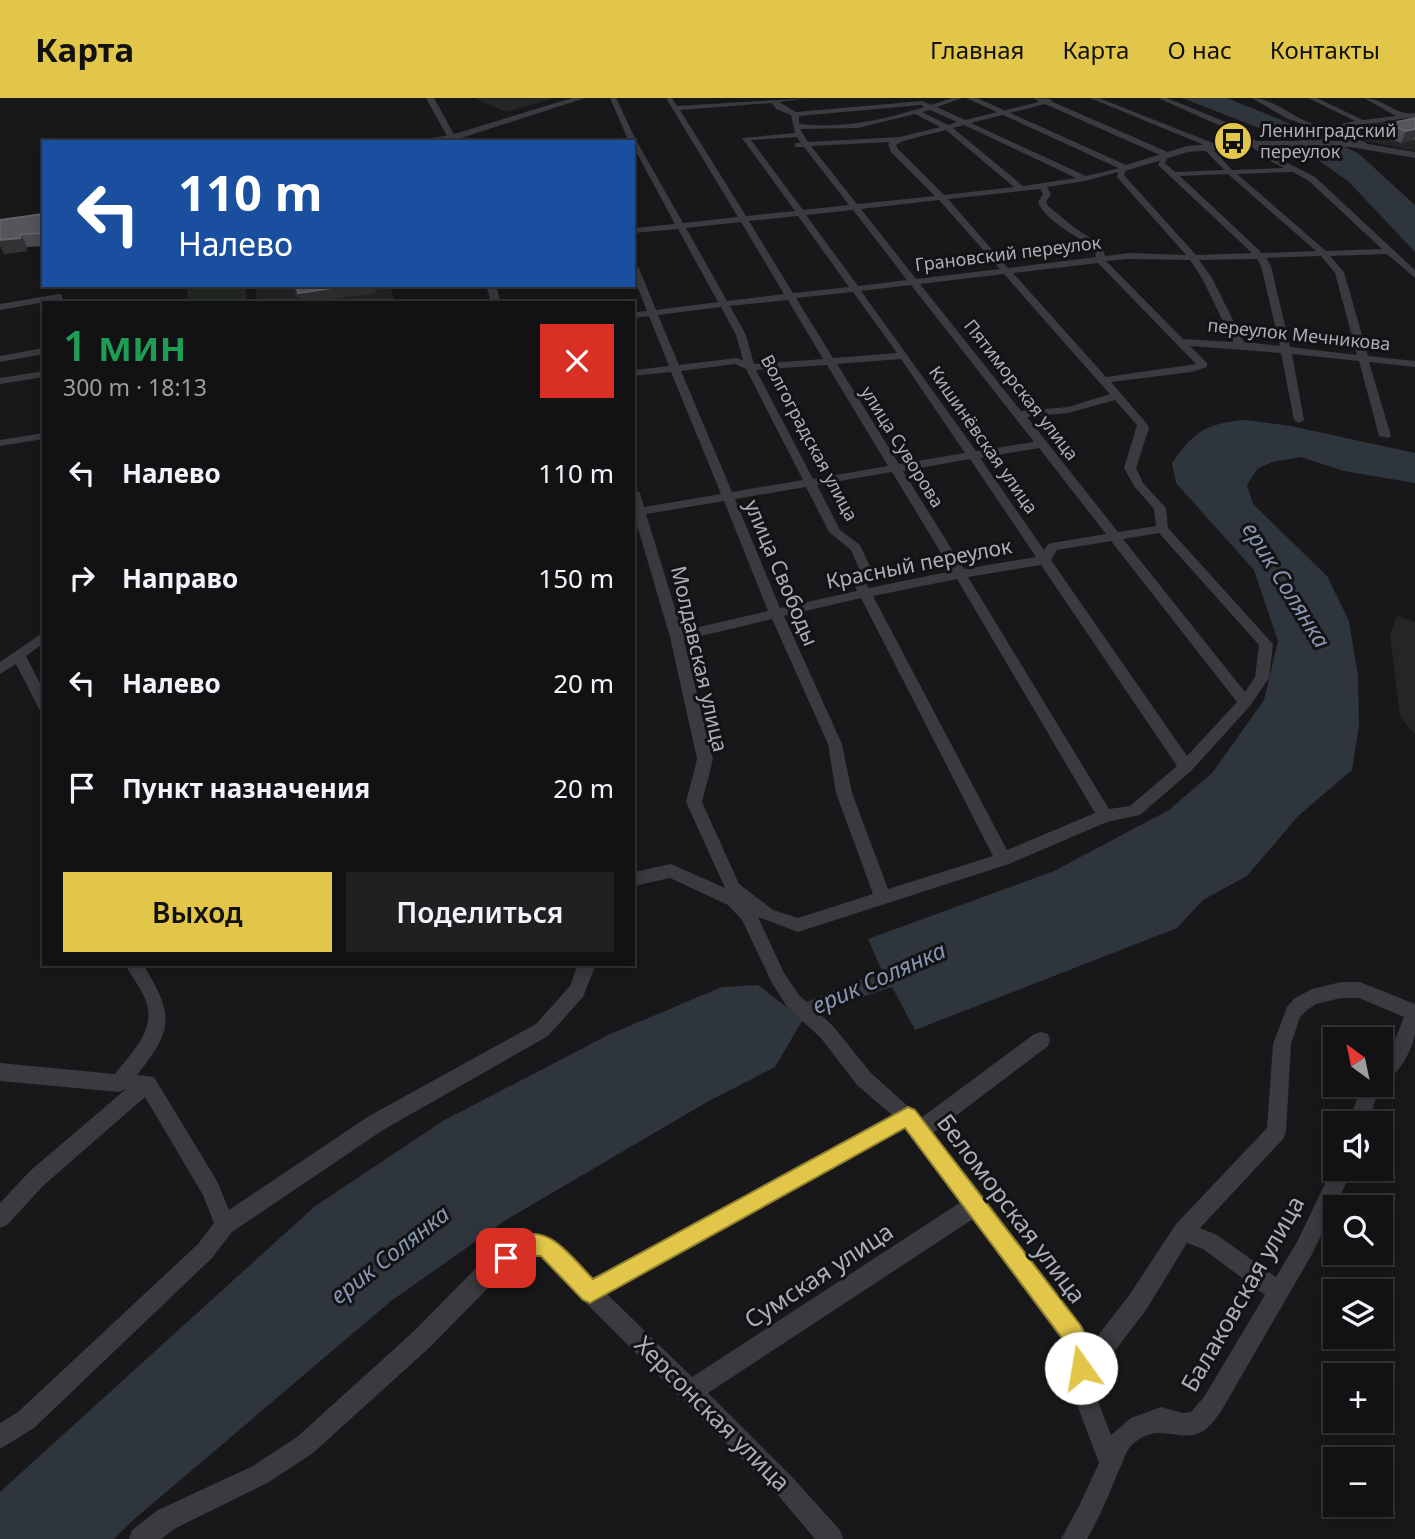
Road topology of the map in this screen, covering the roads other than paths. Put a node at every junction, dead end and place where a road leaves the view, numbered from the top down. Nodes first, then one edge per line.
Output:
1 (430, 98) edge
2 (581, 98) edge
3 (613, 98) edge
4 (807, 98) edge
5 (958, 98) edge
6 (970, 98) edge
7 (1062, 98) edge
8 (1094, 98) edge
9 (1161, 98) edge
10 (1255, 98) edge
11 (1311, 98) edge
12 (1367, 98) edge
13 (1040, 100) edge
14 (774, 101) junction
15 (673, 103) edge
16 (932, 107) junction
17 (916, 112) junction
18 (1005, 113) junction
19 (795, 114) junction
20 (1415, 115) edge
21 (1403, 116) junction
22 (1360, 121) junction
23 (1415, 121) edge
24 (967, 123) junction
25 (949, 128) junction
26 (1324, 128) junction
27 (801, 135) junction
28 (900, 139) junction
29 (451, 140) edge
30 (633, 140) edge
31 (1256, 144) junction
32 (1364, 145) junction
33 (793, 146) dead end
34 (1211, 147) junction
35 (766, 148) dead end
36 (753, 149) junction
37 (1167, 155) junction
38 (1415, 155) edge
39 (637, 159) edge
40 (1125, 168) junction
41 (1293, 170) junction
42 (1230, 172) junction
43 (1172, 174) junction
44 (1085, 179) junction
45 (1042, 186) junction
46 (1021, 189) junction
47 (941, 197) junction
48 (853, 206) junction
49 (800, 212) junction
50 (741, 218) junction
51 (682, 225) junction
52 (635, 231) edge
53 (1388, 251) junction
54 (1322, 253) junction
55 (1192, 256) junction
56 (1260, 256) junction
57 (1101, 261) junction
58 (635, 270) edge
59 (1005, 272) junction
60 (1415, 275) edge
61 (914, 283) junction
62 (856, 289) junction
63 (59, 297) dead end
64 (790, 297) junction
65 (722, 304) junction
66 (0, 307) edge
67 (652, 313) junction
68 (635, 315) edge
69 (1179, 342) junction
70 (1240, 345) junction
71 (1286, 350) junction
72 (42, 351) edge
73 (904, 356) junction
74 (0, 359) edge
75 (1363, 359) junction
76 (830, 361) junction
77 (1415, 364) edge
78 (673, 368) junction
79 (750, 368) junction
80 (635, 373) edge
81 (42, 374) edge
82 (1103, 380) junction
83 (0, 381) edge
84 (1116, 396) junction
85 (1018, 414) junction
86 (1299, 420) dead end
87 (42, 436) edge
88 (1385, 436) dead end
89 (0, 443) edge
90 (1041, 444) junction
91 (973, 456) junction
92 (894, 469) junction
93 (811, 483) junction
94 (727, 496) junction
95 (637, 512) edge
96 (1163, 529) junction
97 (1113, 537) junction
98 (1045, 560) junction
99 (959, 572) junction
100 (866, 591) junction
101 (776, 614) junction
102 (42, 637) edge
103 (677, 638) junction
104 (18, 654) junction
105 (0, 669) edge
106 (42, 701) edge
107 (1245, 702) junction
108 (1186, 767) junction
109 (1105, 816) junction
110 (1003, 859) junction
111 (635, 879) edge
112 (734, 889) junction
113 (883, 897) junction
114 (743, 909) junction
115 (135, 966) edge
116 (586, 966) edge
117 (1415, 1013) edge
118 (1041, 1040) dead end
119 (1393, 1060) edge
120 (0, 1072) edge
121 (119, 1083) junction
122 (146, 1083) junction
123 (914, 1124) junction
124 (1337, 1181) edge
125 (977, 1205) junction
126 (0, 1219) edge
127 (225, 1225) junction
128 (1184, 1231) junction
129 (590, 1292) junction
130 (1279, 1292) junction
131 (1082, 1351) junction
132 (690, 1392) junction
133 (0, 1437) edge
134 (1110, 1462) junction
135 (141, 1539) edge
136 (831, 1539) edge
137 (1073, 1539) edge

1 - 29 street
2 - 29 street
3 - 30 street, Волгоградская улица
4 - 14 street
5 - 16 street
6 - 18 street
7 - 13 street
8 - 34 street
9 - 31 street
10 - 26 street
11 - 22 street
12 - 21 street
13 - 18 street
13 - 37 street
14 - 15 street
14 - 19 street
15 - 50 street, улица Суворова
16 - 17 street
16 - 19 street
16 - 24 street
17 - 25 street
17 - 27 street
18 - 24 street
18 - 40 street
19 - 27 street, Пятиморская улица
20 - 21 street
21 - 22 street
21 - 23 street
22 - 26 street
24 - 25 street
24 - 44 street
25 - 28 street
25 - 46 street
26 - 32 street
27 - 28 street
27 - 33 street
27 - 36 street, Кишинёвская улица
27 - 48 street, Пятиморская улица
28 - 47 street
31 - 32 street
31 - 34 street
31 - 41 street
32 - 38 street
34 - 37 street
34 - 42 street
35 - 36 street
36 - 49 street, Кишинёвская улица
37 - 40 street
37 - 43 street
39 - 51 street, Волгоградская улица
40 - 44 street
40 - 55 street
41 - 42 street
41 - 53 street
42 - 43 street
42 - 54 street
43 - 56 street
44 - 45 street
45 - 46 street
45 - 57 street
46 - 47 street
47 - 48 street
47 - 59 street
48 - 49 street
48 - 61 street, Пятиморская улица
49 - 50 street
49 - 62 street, Кишинёвская улица
50 - 51 street
50 - 64 street, улица Суворова
51 - 52 street
51 - 65 street, Волгоградская улица
53 - 54 street, Грановский переулок
53 - 60 street
54 - 56 street, Грановский переулок
54 - 75 street
55 - 56 street, Грановский переулок
55 - 57 street, Грановский переулок
55 - 70 street
56 - 71 street
57 - 59 street, Грановский переулок
57 - 69 street
58 - 67 street, улица Свободы
59 - 61 street, Грановский переулок
59 - 82 street
61 - 62 street, Грановский переулок
61 - 85 street, Пятиморская улица
62 - 64 street, Грановский переулок
62 - 73 street, Кишинёвская улица
63 - 66 street
64 - 65 street, Грановский переулок
64 - 76 street, улица Суворова
65 - 67 street, Грановский переулок
65 - 79 street, Волгоградская улица
67 - 68 street, Грановский переулок
67 - 78 street, улица Свободы
69 - 70 street, переулок Мечникова
69 - 82 street, переулок Мечникова
70 - 71 street, переулок Мечникова
71 - 75 street, переулок Мечникова
71 - 86 street
72 - 74 street
73 - 76 street
73 - 91 street, Кишинёвская улица
75 - 77 street, переулок Мечникова
75 - 88 street
76 - 79 street
76 - 92 street, улица Суворова
78 - 79 street
78 - 80 street
78 - 94 street, улица Свободы
79 - 93 street, Волгоградская улица
81 - 83 street
82 - 84 street
84 - 85 street
84 - 96 street
85 - 90 street, Пятиморская улица
87 - 89 street
90 - 91 street
90 - 97 street, Пятиморская улица
91 - 92 street
91 - 98 street, Кишинёвская улица
92 - 93 street
92 - 99 street, улица Суворова
93 - 94 street
93 - 100 street, Волгоградская улица
94 - 95 street
94 - 101 street, улица Свободы
95 - 103 street, Молдавская улица
96 - 97 street, Красный переулок
96 - 107 street
97 - 98 street, Красный переулок
97 - 107 street, Пятиморская улица
98 - 99 street, Красный переулок
98 - 108 street, Кишинёвская улица
99 - 100 street, Красный переулок
99 - 109 street, улица Суворова
100 - 101 street, Красный переулок
100 - 110 street, Волгоградская улица
101 - 103 street, Красный переулок
101 - 113 street, улица Свободы
102 - 104 street
103 - 112 street, Молдавская улица
104 - 105 street
104 - 106 street
107 - 108 street
108 - 109 street
109 - 110 street
110 - 113 street
111 - 114 street, Беломорская улица
112 - 113 street
112 - 114 street, Молдавская улица
114 - 123 street, Беломорская улица
115 - 121 street
116 - 127 street
117 - 119 street
117 - 128 street
118 - 123 street
120 - 121 street
121 - 122 street
122 - 126 street
122 - 127 street
123 - 125 street, Беломорская улица
123 - 129 street
124 - 130 street, Балаковская улица
125 - 131 street, Беломорская улица
125 - 132 street, Сумская улица
127 - 133 street
128 - 130 street
128 - 131 street
129 - 132 street, Херсонская улица
129 - 135 street, Херсонская улица
130 - 134 street, Балаковская улица
131 - 134 street
132 - 136 street, Херсонская улица
134 - 137 street, Балаковская улица

